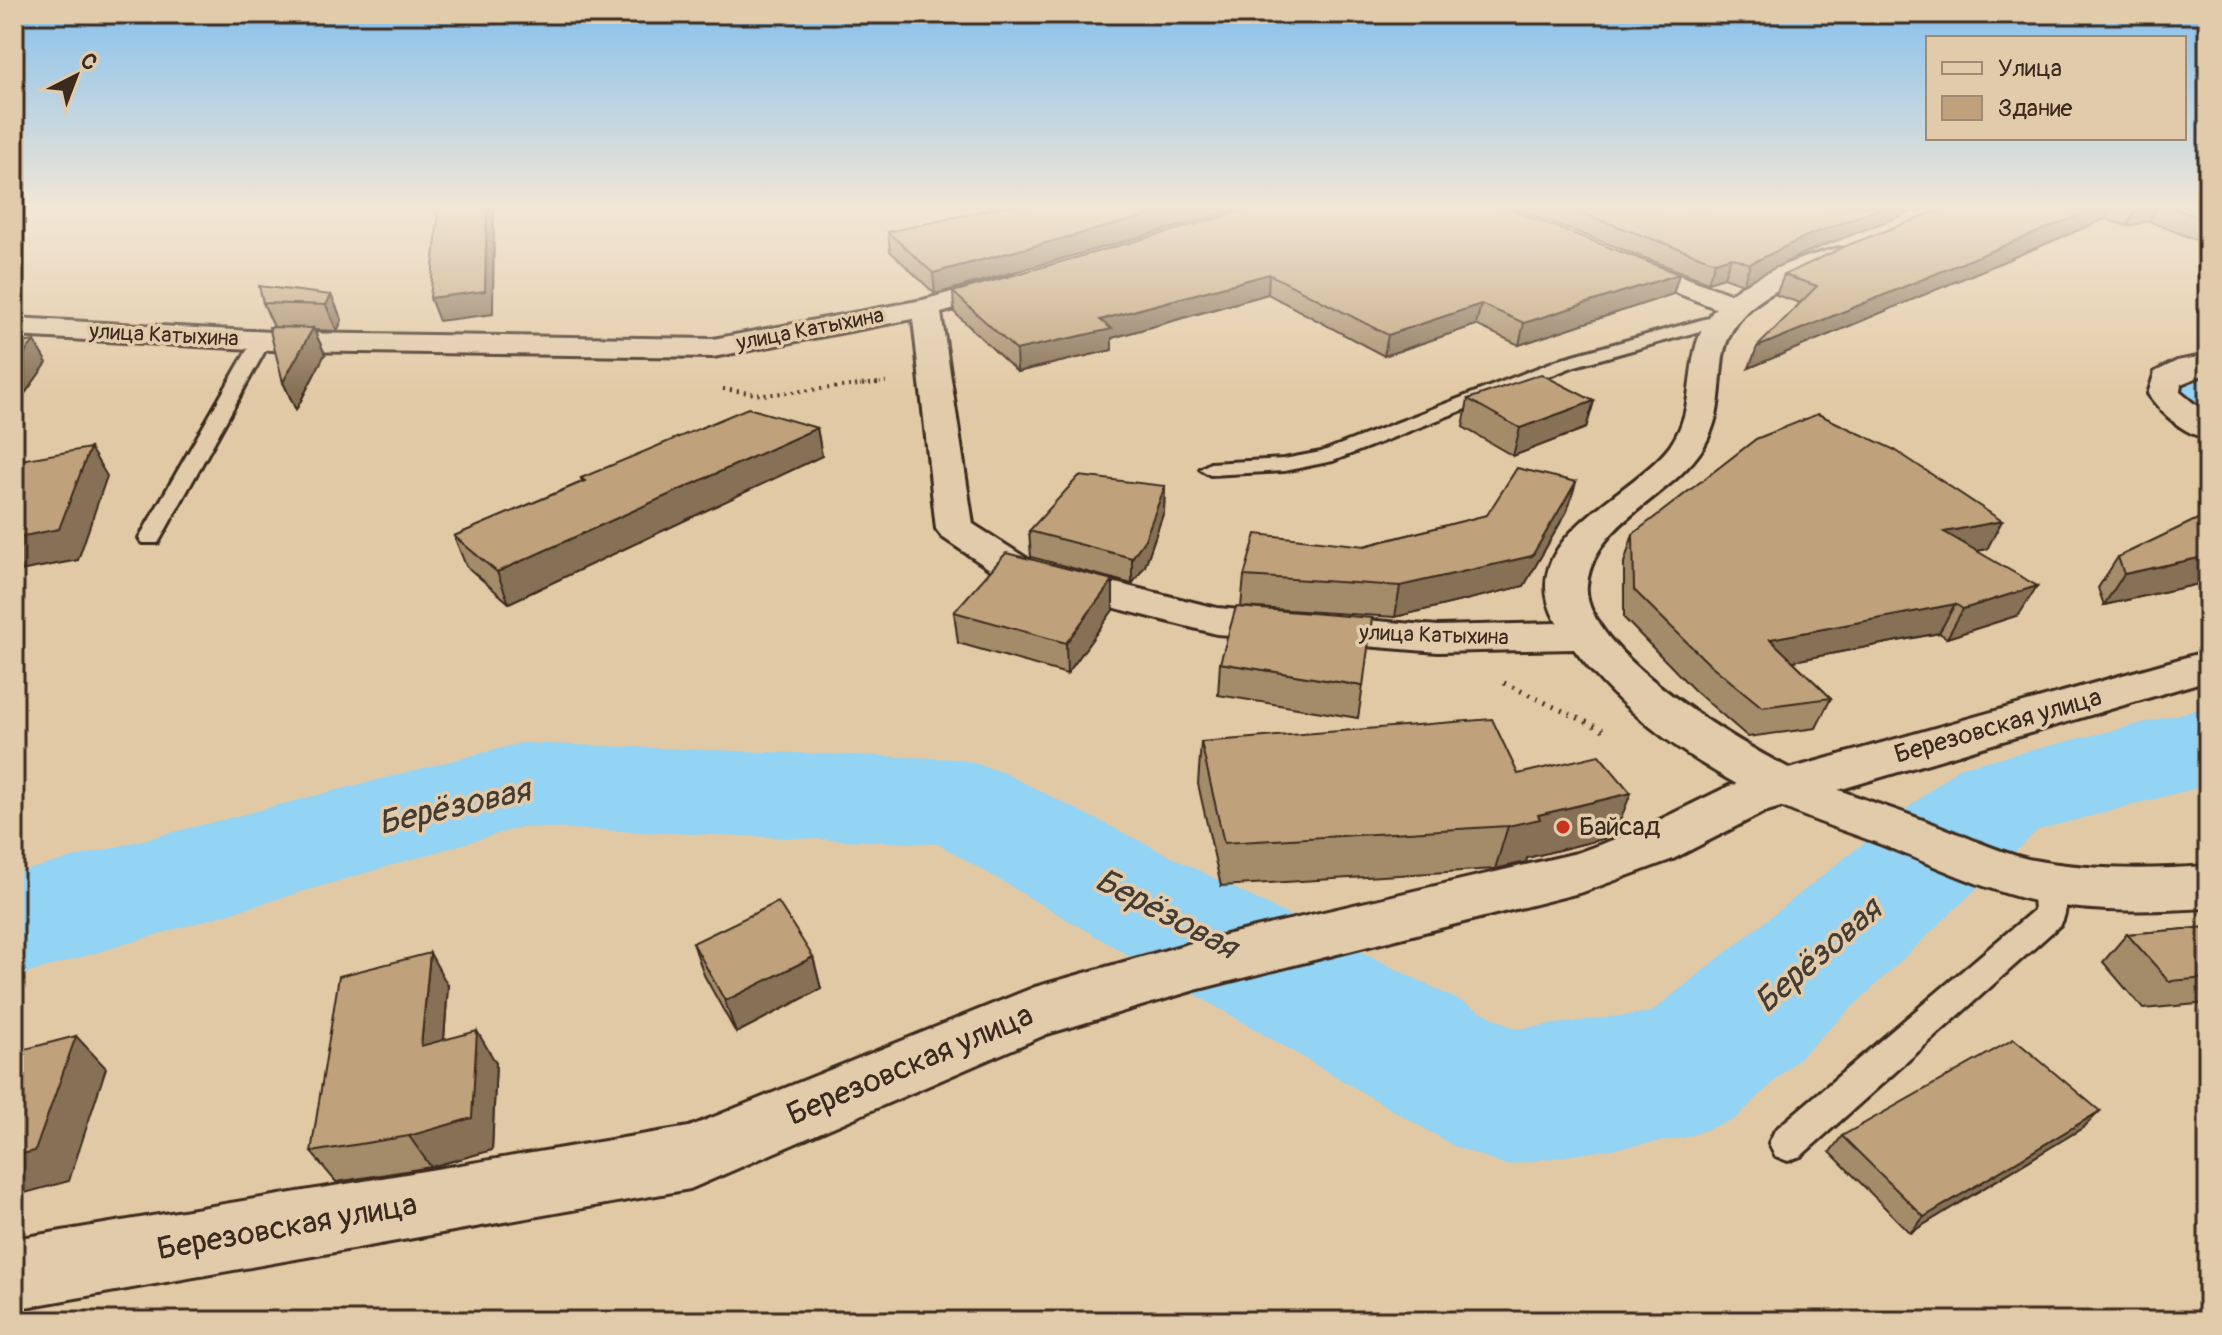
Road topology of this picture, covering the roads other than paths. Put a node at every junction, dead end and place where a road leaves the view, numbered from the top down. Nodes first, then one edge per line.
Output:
1 (1632, 268) edge
2 (1808, 268) edge
3 (1031, 278) edge
4 (926, 308) junction
5 (1726, 313) junction
6 (14, 327) edge
7 (262, 340) junction
8 (2208, 364) edge
9 (2208, 429) edge
10 (1210, 469) dead end
11 (150, 538) dead end
12 (1584, 636) junction
13 (2208, 665) edge
14 (1789, 789) junction
15 (2035, 881) junction
16 (2208, 887) edge
17 (1788, 1143) dead end
18 (14, 1274) edge

1 - 5 street
2 - 5 street
3 - 4 street
4 - 7 street, улица Катыхина
4 - 12 street, улица Катыхина
5 - 10 lane
5 - 12 street
6 - 7 street, улица Катыхина
7 - 11 lane
8 - 9 street
12 - 14 street
13 - 14 street, Березовская улица
14 - 15 street
14 - 18 street, Березовская улица
15 - 16 street
15 - 17 lane

